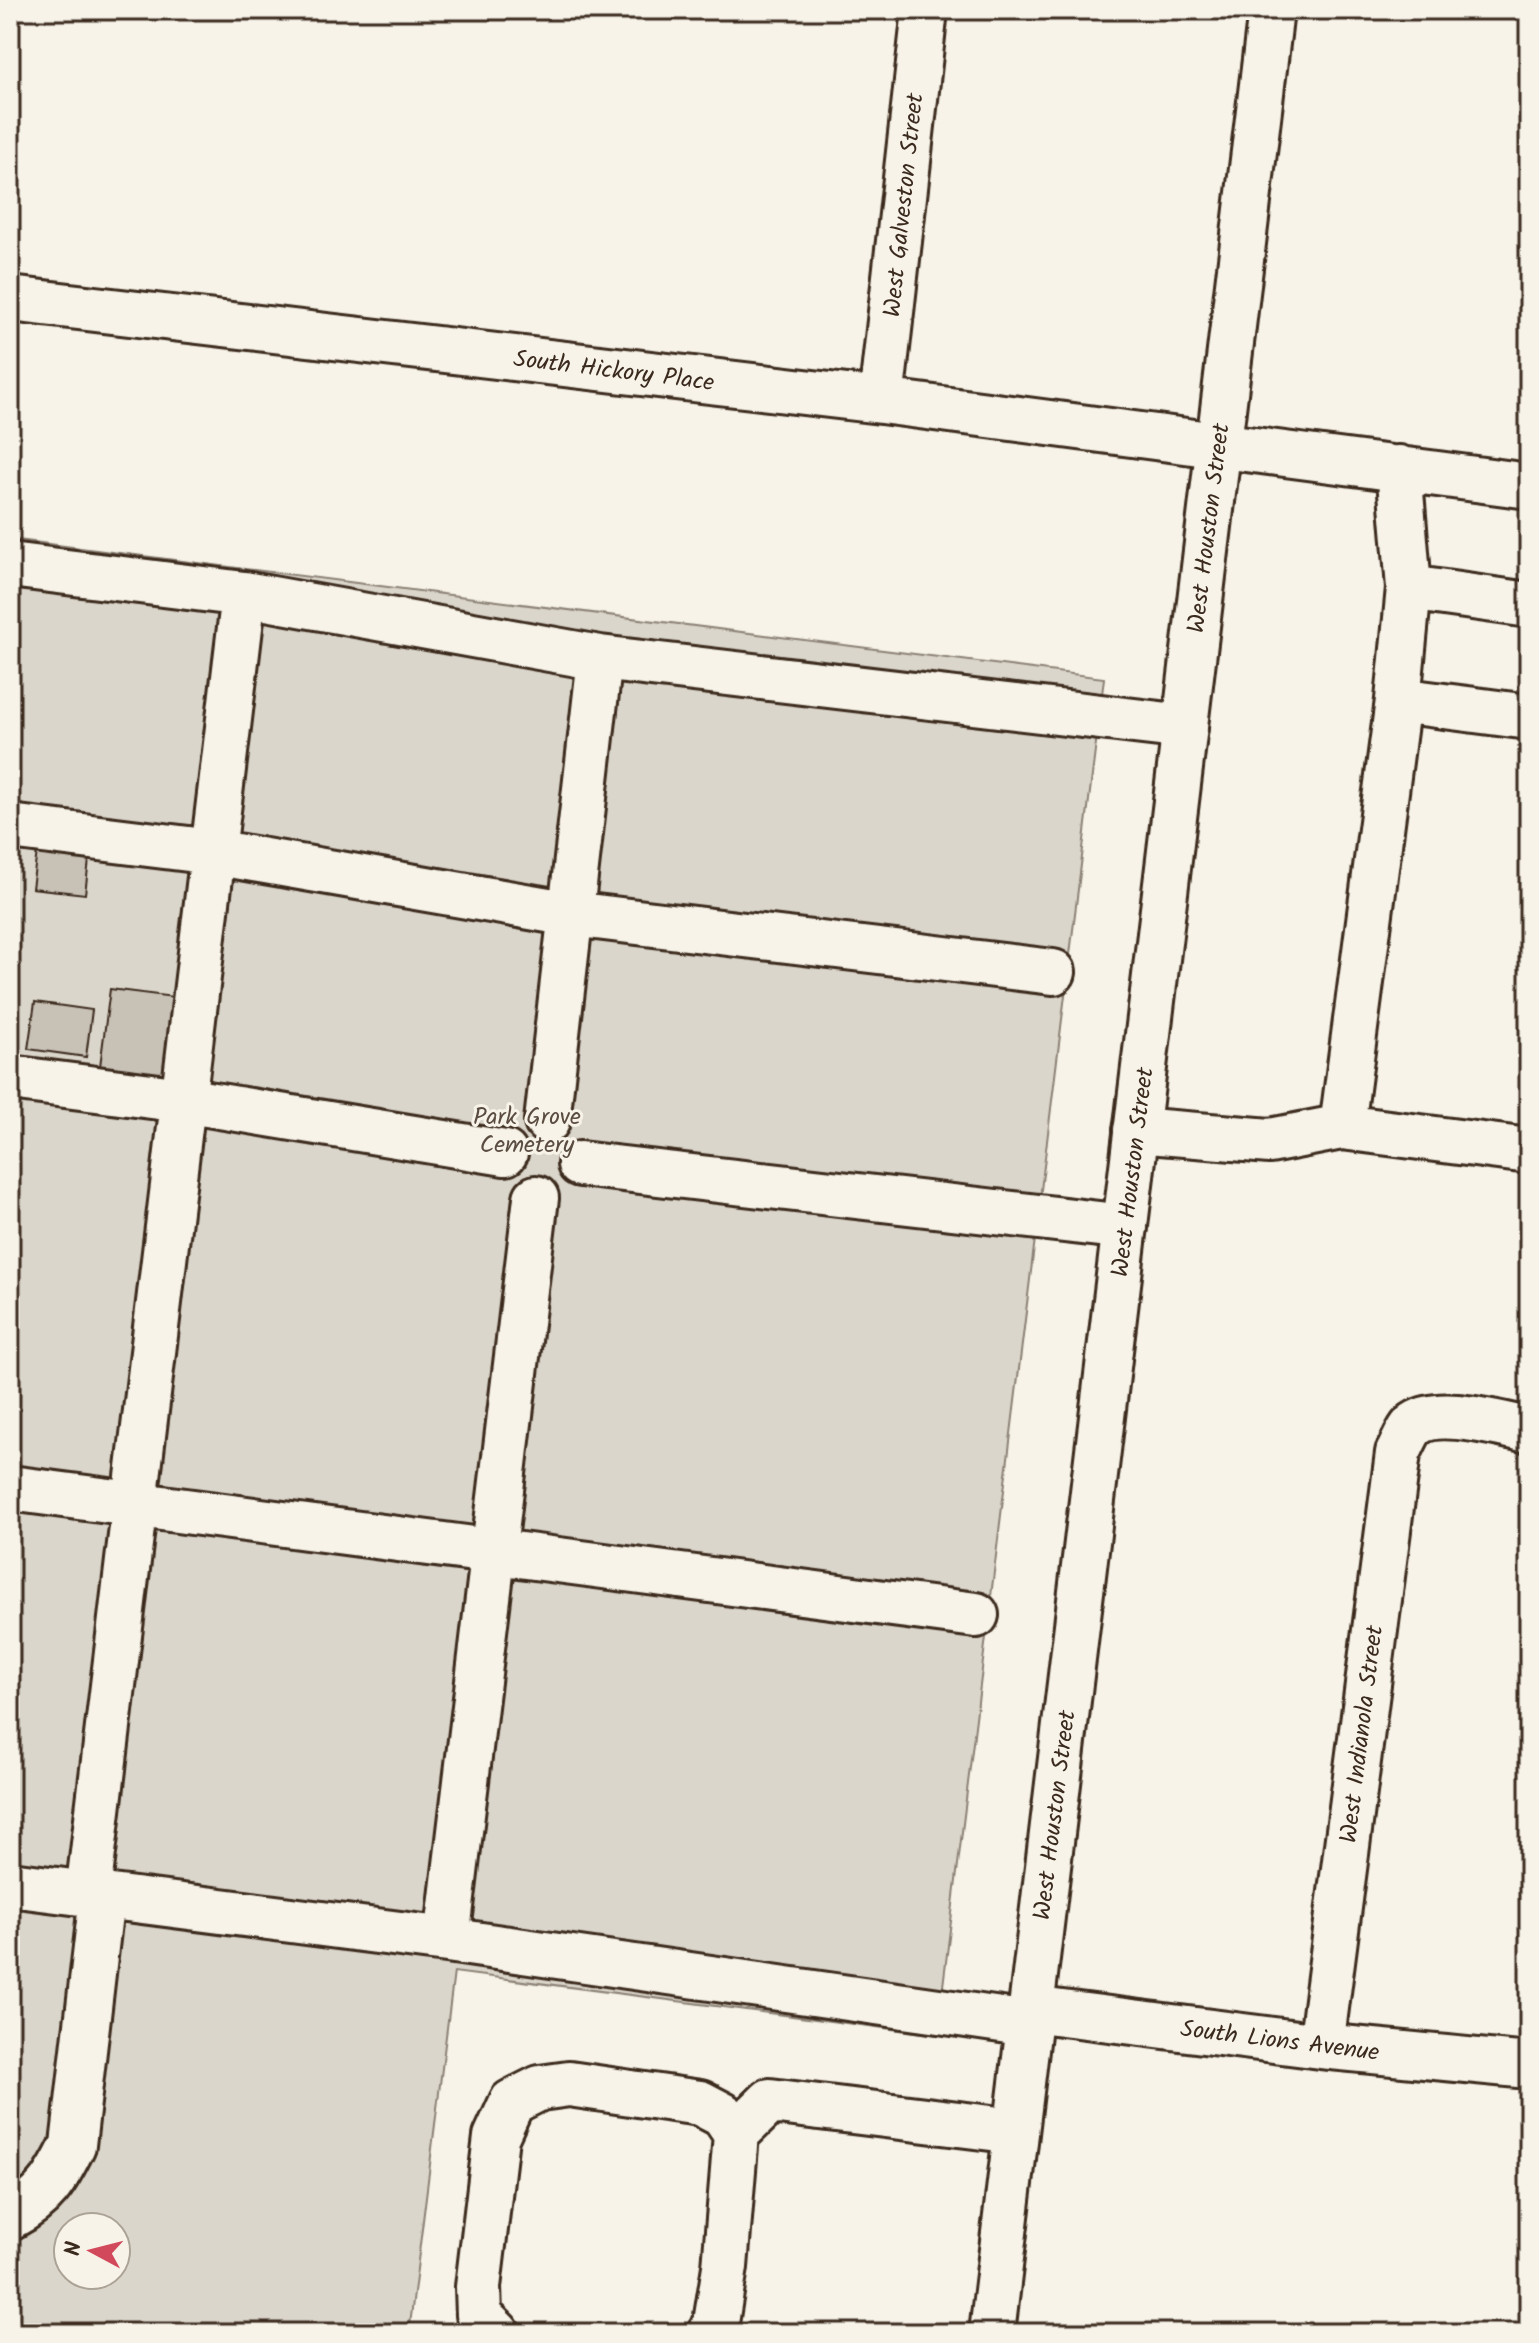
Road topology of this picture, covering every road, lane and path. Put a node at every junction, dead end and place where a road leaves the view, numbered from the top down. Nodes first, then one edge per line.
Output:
1 (925, 10) edge
2 (1271, 10) edge
3 (10, 299) edge
4 (881, 401) junction
5 (1218, 444) junction
6 (1399, 468) junction
7 (1529, 486) edge
8 (10, 565) edge
9 (1409, 588) junction
10 (244, 594) junction
11 (1529, 605) edge
12 (600, 658) junction
13 (1398, 700) junction
14 (1529, 717) edge
15 (1185, 727) junction
16 (10, 827) edge
17 (213, 852) junction
18 (571, 914) junction
19 (1053, 972) dead end
20 (10, 1078) edge
21 (183, 1100) junction
22 (547, 1121) junction
23 (1342, 1127) junction
24 (1136, 1130) junction
25 (1529, 1151) edge
26 (505, 1153) junction
27 (580, 1164) junction
28 (536, 1198) junction
29 (1125, 1227) junction
30 (1529, 1430) edge
31 (10, 1488) edge
32 (135, 1505) junction
33 (494, 1551) junction
34 (976, 1615) dead end
35 (10, 1884) edge
36 (95, 1895) junction
37 (447, 1940) junction
38 (1030, 2016) junction
39 (1321, 2046) junction
40 (1529, 2066) edge
41 (1016, 2131) junction
42 (736, 2134) junction
43 (10, 2217) edge
44 (497, 2333) edge
45 (710, 2333) edge
46 (992, 2333) edge

1 - 4 street, West Galveston Street
2 - 5 street, West Houston Street
3 - 4 street, South Hickory Place
4 - 5 street, South Hickory Place
5 - 6 street, South Hickory Place
5 - 15 street, West Houston Street
6 - 7 street, South Hickory Place
6 - 9 street
8 - 10 street
9 - 11 street
9 - 13 street
10 - 12 street
10 - 17 street
12 - 15 street
12 - 18 street
13 - 14 street
13 - 23 street
15 - 24 street, West Houston Street
16 - 17 street
17 - 18 street
17 - 21 street
18 - 19 street
18 - 22 street
20 - 21 street
21 - 26 street
21 - 32 street
22 - 26 street
22 - 27 street
23 - 24 street
23 - 25 street
24 - 29 street, West Houston Street
26 - 28 street
27 - 28 street
27 - 29 street
28 - 33 street
29 - 38 street, West Houston Street
30 - 39 street, West Indianola Street
31 - 32 street
32 - 33 street
32 - 36 street
33 - 34 street
33 - 37 street
35 - 36 street, South Lions Avenue
36 - 37 street, South Lions Avenue
36 - 43 street
37 - 38 street, South Lions Avenue
38 - 39 street, South Lions Avenue
38 - 41 street, West Houston Street
39 - 40 street, South Lions Avenue
41 - 42 street
41 - 46 street, West Houston Street
42 - 44 street
42 - 45 street

